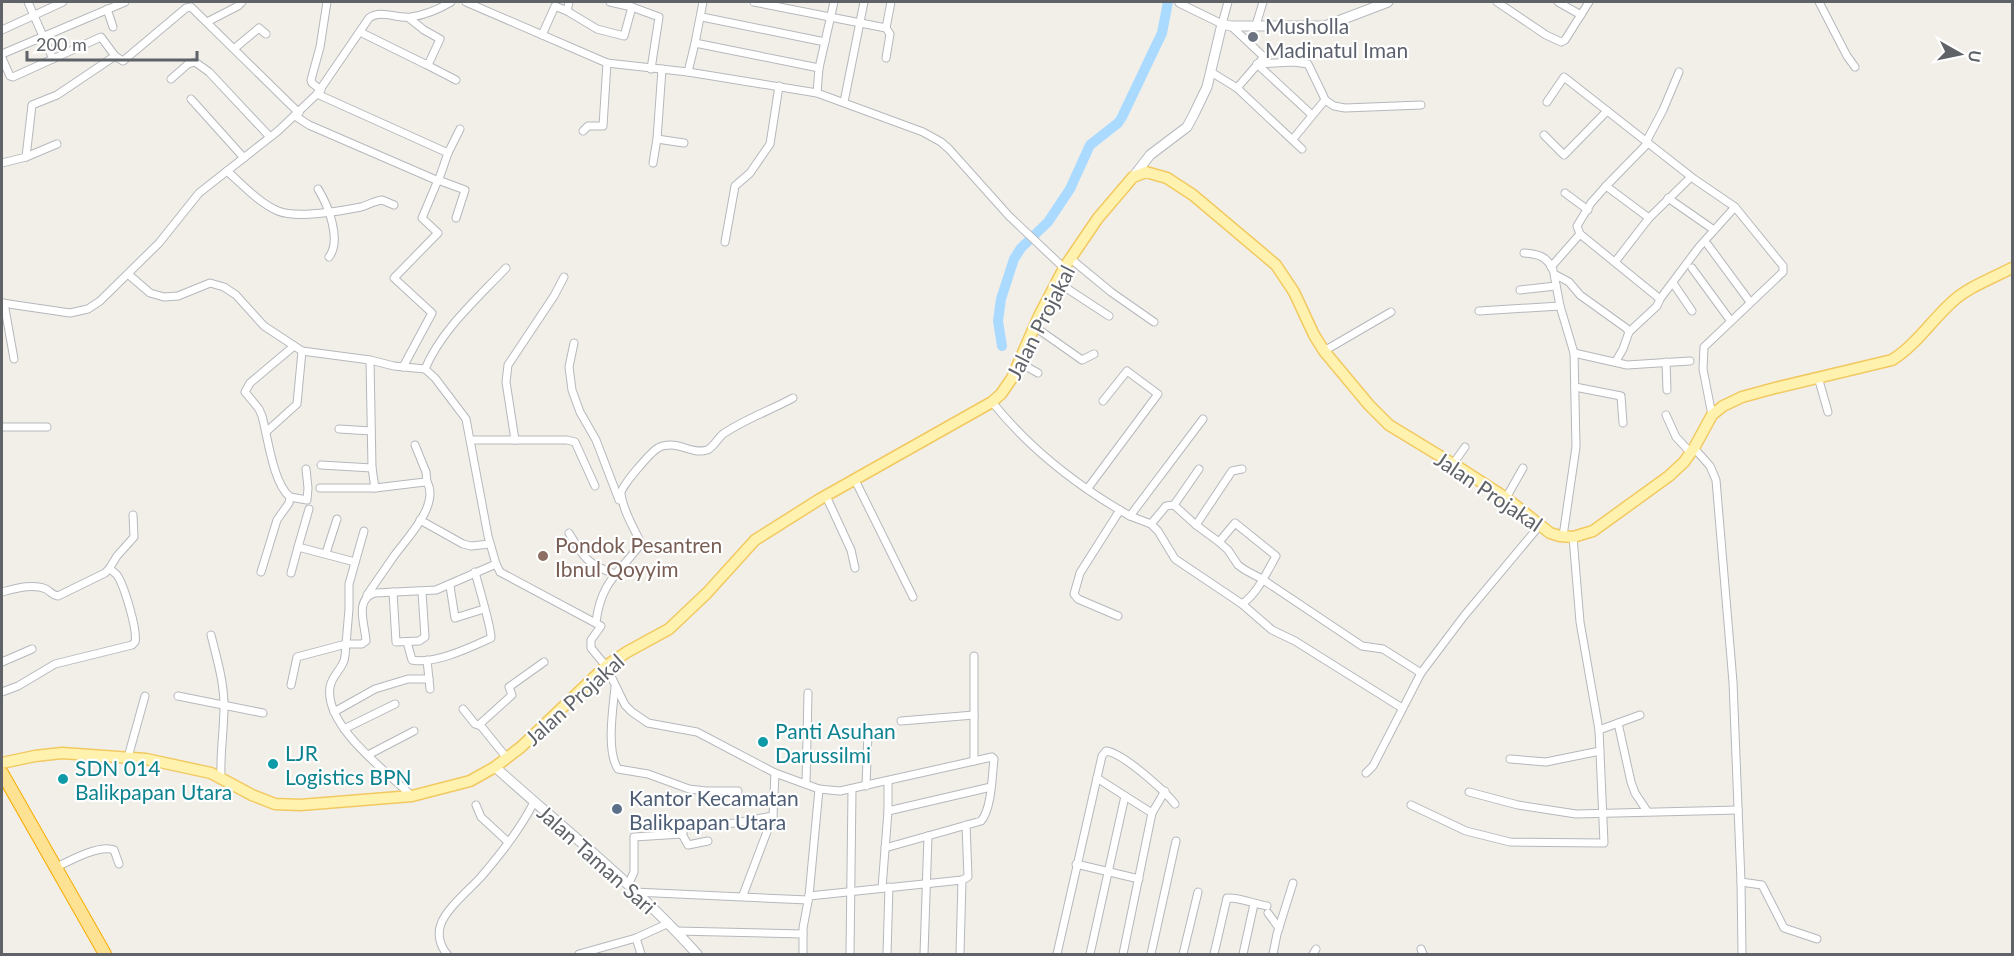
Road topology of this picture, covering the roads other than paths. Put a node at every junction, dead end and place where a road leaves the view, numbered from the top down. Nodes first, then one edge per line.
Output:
1 (28, 2) edge
2 (63, 2) edge
3 (125, 2) edge
4 (242, 2) edge
5 (327, 2) edge
6 (451, 2) edge
7 (466, 2) edge
8 (569, 2) edge
9 (610, 2) edge
10 (703, 2) edge
11 (754, 2) edge
12 (834, 2) edge
13 (864, 2) edge
14 (891, 2) edge
15 (1228, 2) edge
16 (1263, 2) edge
17 (1388, 2) edge
18 (1497, 2) edge
19 (1558, 2) edge
20 (1589, 2) edge
21 (1819, 2) edge
22 (1179, 3) edge
23 (1368, 5) edge
24 (632, 7) junction
25 (107, 9) junction
26 (567, 10) junction
27 (34, 14) junction
28 (1581, 15) junction
29 (830, 16) junction
30 (702, 17) junction
31 (409, 18) junction
32 (207, 22) junction
33 (860, 23) junction
34 (1226, 25) junction
35 (1256, 25) junction
36 (113, 27) dead end
37 (886, 28) junction
38 (2, 30) edge
39 (360, 32) junction
40 (266, 34) dead end
41 (542, 35) junction
42 (44, 36) junction
43 (825, 42) junction
44 (695, 43) junction
45 (235, 48) junction
46 (2, 56) edge
47 (115, 56) junction
48 (886, 58) dead end
49 (53, 59) junction
50 (607, 63) junction
51 (425, 64) junction
52 (1257, 64) junction
53 (1856, 67) dead end
54 (819, 68) junction
55 (651, 69) junction
56 (662, 69) junction
57 (688, 72) junction
58 (1211, 72) junction
59 (1679, 72) dead end
60 (171, 79) dead end
61 (456, 80) dead end
62 (779, 86) junction
63 (1237, 88) junction
64 (319, 92) junction
65 (817, 93) junction
66 (191, 99) dead end
67 (1325, 100) junction
68 (844, 102) junction
69 (1547, 102) dead end
70 (1421, 105) dead end
71 (1607, 111) junction
72 (297, 115) junction
73 (1312, 115) junction
74 (460, 129) dead end
75 (583, 131) dead end
76 (1544, 135) dead end
77 (270, 136) junction
78 (657, 139) junction
79 (1293, 139) junction
80 (1647, 142) junction
81 (684, 143) dead end
82 (57, 144) dead end
83 (1302, 149) dead end
84 (448, 153) junction
85 (26, 157) junction
86 (244, 158) junction
87 (653, 163) dead end
88 (2, 164) edge
89 (227, 171) junction
90 (1133, 177) junction
91 (1691, 177) junction
92 (438, 180) junction
93 (1606, 186) junction
94 (318, 189) dead end
95 (1565, 193) dead end
96 (1668, 198) junction
97 (394, 205) dead end
98 (1735, 207) junction
99 (1588, 210) junction
100 (330, 212) junction
101 (456, 218) dead end
102 (1649, 218) junction
103 (1714, 230) junction
104 (1580, 234) junction
105 (725, 242) dead end
106 (1708, 245) dead end
107 (1524, 254) dead end
108 (329, 257) dead end
109 (1071, 259) junction
110 (1615, 262) junction
111 (506, 268) dead end
112 (1064, 268) junction
113 (1692, 268) dead end
114 (2013, 268) edge
115 (1553, 270) junction
116 (128, 274) junction
117 (564, 277) dead end
118 (1057, 282) junction
119 (1673, 283) junction
120 (1556, 286) junction
121 (1520, 290) dead end
122 (1660, 299) junction
123 (1750, 302) junction
124 (3, 303) edge
125 (1560, 306) junction
126 (1479, 311) dead end
127 (1692, 311) dead end
128 (1391, 312) dead end
129 (1110, 316) dead end
130 (1730, 320) junction
131 (1154, 322) dead end
132 (1035, 327) junction
133 (1629, 332) junction
134 (574, 343) dead end
135 (294, 346) junction
136 (302, 351) junction
137 (1323, 351) junction
138 (1574, 353) junction
139 (1094, 354) dead end
140 (14, 359) dead end
141 (370, 360) junction
142 (1616, 361) junction
143 (1666, 362) junction
144 (1690, 362) dead end
145 (1020, 363) junction
146 (402, 367) junction
147 (425, 369) junction
148 (1038, 373) dead end
149 (1818, 377) junction
150 (1575, 387) junction
151 (1667, 390) dead end
152 (793, 398) dead end
153 (1103, 401) dead end
154 (992, 402) junction
155 (1828, 412) dead end
156 (1666, 415) dead end
157 (1712, 415) junction
158 (1203, 419) dead end
159 (1623, 423) dead end
160 (2, 427) edge
161 (47, 427) dead end
162 (339, 429) dead end
163 (371, 431) junction
164 (266, 432) junction
165 (471, 440) junction
166 (515, 440) junction
167 (415, 445) dead end
168 (1465, 447) dead end
169 (1693, 450) junction
170 (1453, 464) junction
171 (321, 465) dead end
172 (372, 468) junction
173 (1522, 468) dead end
174 (306, 469) dead end
175 (1242, 469) dead end
176 (1199, 470) dead end
177 (855, 480) junction
178 (427, 482) junction
179 (595, 486) dead end
180 (320, 488) dead end
181 (375, 488) junction
182 (1088, 489) junction
183 (826, 496) junction
184 (290, 497) junction
185 (1506, 498) junction
186 (1174, 505) junction
187 (309, 509) dead end
188 (1119, 510) junction
189 (133, 515) dead end
190 (1130, 516) junction
191 (629, 518) junction
192 (338, 519) dead end
193 (420, 520) junction
194 (1151, 524) junction
195 (1196, 525) junction
196 (1540, 525) junction
197 (364, 531) dead end
198 (569, 533) dead end
199 (1568, 537) junction
200 (1219, 542) junction
201 (490, 544) junction
202 (298, 547) junction
203 (326, 553) junction
204 (355, 562) junction
205 (496, 564) junction
206 (855, 568) dead end
207 (110, 569) junction
208 (261, 572) dead end
209 (475, 572) junction
210 (291, 573) dead end
211 (615, 574) junction
212 (1263, 579) junction
213 (450, 586) junction
214 (2, 592) edge
215 (393, 592) junction
216 (422, 592) junction
217 (368, 595) junction
218 (913, 597) dead end
219 (1242, 604) junction
220 (484, 609) junction
221 (1118, 616) dead end
222 (596, 622) junction
223 (212, 635) dead end
224 (407, 642) junction
225 (346, 644) junction
226 (32, 649) dead end
227 (974, 657) dead end
228 (427, 660) junction
229 (2, 662) edge
230 (544, 662) dead end
231 (606, 666) junction
232 (1421, 673) junction
233 (429, 679) junction
234 (291, 685) dead end
235 (615, 687) junction
236 (430, 689) dead end
237 (2, 692) edge
238 (808, 693) dead end
239 (145, 696) dead end
240 (178, 696) dead end
241 (395, 704) dead end
242 (224, 705) junction
243 (1402, 708) junction
244 (463, 709) dead end
245 (334, 712) junction
246 (263, 713) dead end
247 (974, 715) junction
248 (1640, 715) dead end
249 (901, 721) dead end
250 (1618, 723) junction
251 (481, 726) junction
252 (344, 729) junction
253 (1599, 730) junction
254 (414, 731) dead end
255 (868, 734) dead end
256 (1600, 752) junction
257 (368, 755) junction
258 (128, 757) junction
259 (506, 757) junction
260 (1510, 759) dead end
261 (974, 761) junction
262 (2, 763) edge
263 (495, 766) junction
264 (2, 772) edge
265 (775, 773) junction
266 (1366, 773) dead end
267 (221, 777) junction
268 (1097, 778) junction
269 (888, 780) junction
270 (806, 784) junction
271 (866, 786) junction
272 (991, 787) junction
273 (819, 789) junction
274 (852, 789) junction
275 (738, 791) dead end
276 (1165, 791) junction
277 (1469, 792) dead end
278 (412, 796) junction
279 (1125, 796) junction
280 (534, 802) junction
281 (1175, 804) dead end
282 (476, 805) dead end
283 (1411, 805) dead end
284 (1738, 810) junction
285 (888, 811) junction
286 (1647, 812) junction
287 (1152, 813) junction
288 (1603, 814) junction
289 (773, 816) junction
290 (966, 825) junction
291 (682, 834) junction
292 (928, 836) junction
293 (708, 841) dead end
294 (1176, 841) dead end
295 (508, 843) junction
296 (885, 848) junction
297 (119, 864) dead end
298 (1076, 864) junction
299 (55, 868) junction
300 (1108, 871) junction
301 (1139, 879) junction
302 (962, 880) junction
303 (1741, 882) junction
304 (926, 884) junction
305 (1293, 884) dead end
306 (631, 888) junction
307 (886, 888) junction
308 (850, 892) junction
309 (1198, 892) dead end
310 (743, 895) junction
311 (809, 898) junction
312 (1254, 904) junction
313 (669, 923) junction
314 (1279, 928) junction
315 (676, 931) junction
316 (803, 934) junction
317 (636, 938) junction
318 (1817, 939) dead end
319 (105, 954) edge
320 (447, 954) edge
321 (579, 954) edge
322 (640, 954) edge
323 (697, 954) edge
324 (803, 954) edge
325 (850, 954) edge
326 (887, 954) edge
327 (924, 954) edge
328 (960, 954) edge
329 (1057, 954) edge
330 (1090, 954) edge
331 (1123, 954) edge
332 (1151, 954) edge
333 (1183, 954) edge
334 (1214, 954) edge
335 (1243, 954) edge
336 (1273, 954) edge
337 (1742, 954) edge

1 - 27 street
2 - 27 street
3 - 25 street
4 - 32 street
5 - 64 street
6 - 31 street
7 - 41 street
8 - 26 street
9 - 24 street
10 - 30 street
11 - 29 street
12 - 29 street
13 - 33 street
14 - 37 street
15 - 34 street
16 - 35 street
17 - 23 street
18 - 28 street
19 - 28 street
20 - 28 street
21 - 53 street
22 - 34 street
23 - 35 street
24 - 26 street
24 - 55 street
25 - 36 street
25 - 42 street
26 - 41 street
27 - 38 street
27 - 42 street
29 - 33 street
29 - 43 street
30 - 43 street
30 - 44 street
31 - 39 street
31 - 51 street
32 - 45 street
32 - 47 street
33 - 37 street
33 - 68 street
34 - 35 street
34 - 52 street
34 - 58 street
37 - 48 street
39 - 51 street
39 - 64 street
40 - 45 street
41 - 50 street
42 - 46 street
42 - 49 street
43 - 54 street
44 - 54 street
44 - 57 street
45 - 72 street
46 - 49 street
47 - 49 street
47 - 85 street
50 - 55 street
50 - 75 street
51 - 61 street
52 - 63 street
52 - 67 street
52 - 73 street
54 - 65 street
55 - 56 street
56 - 57 street
56 - 78 street
57 - 62 street
58 - 63 street
58 - 90 street
59 - 80 street
60 - 77 street
62 - 65 street
62 - 105 street
63 - 79 street
64 - 72 street
64 - 84 street
65 - 68 street
66 - 86 street
67 - 70 street
67 - 73 street
68 - 112 street
69 - 71 street
71 - 76 street
71 - 80 street
72 - 77 street
72 - 92 street
73 - 79 street
74 - 84 street
77 - 86 street
78 - 81 street
78 - 87 street
79 - 83 street
80 - 91 street
80 - 93 street
82 - 85 street
84 - 92 street
85 - 88 street
86 - 89 street
89 - 100 street
89 - 116 street
90 - 109 main road, Jalan Projakal
90 - 137 main road, Jalan Projakal
91 - 96 street
91 - 98 street
92 - 101 street
92 - 146 street
93 - 99 street
93 - 102 street
94 - 100 street
95 - 99 street
96 - 102 street
96 - 103 street
97 - 100 street
98 - 103 street
98 - 123 street
99 - 104 street
100 - 108 street
102 - 110 street
103 - 119 street
104 - 110 street
104 - 115 street
106 - 123 street
107 - 115 street
109 - 112 main road, Jalan Projakal
109 - 131 street
110 - 122 street
111 - 147 street
112 - 118 main road, Jalan Projakal
113 - 130 street
114 - 149 main road
115 - 120 street
115 - 133 street
116 - 124 street
116 - 135 street
117 - 166 street
118 - 129 street
118 - 132 main road, Jalan Projakal
119 - 122 street
119 - 127 street
120 - 121 street
120 - 125 street
122 - 133 street
123 - 130 street
124 - 140 street
125 - 126 street
125 - 138 street
128 - 137 street
130 - 157 street
132 - 139 street
132 - 145 main road, Jalan Projakal
133 - 142 street
134 - 191 street
135 - 136 street
135 - 164 street
136 - 141 street
136 - 164 street
137 - 170 main road, Jalan Projakal
138 - 142 street
138 - 150 street
141 - 146 street
141 - 163 street
142 - 143 street
143 - 144 street
143 - 151 street
145 - 148 street
145 - 154 main road, Jalan Projakal
146 - 147 street
147 - 165 street
149 - 155 street
149 - 157 main road
150 - 159 street
150 - 199 street
152 - 191 street
153 - 182 street
154 - 177 main road, Jalan Projakal
154 - 182 street
156 - 169 street
157 - 169 main road
158 - 190 street
160 - 161 street
162 - 163 street
163 - 172 street
164 - 184 street
165 - 166 street
165 - 201 street
166 - 179 street
167 - 178 street
168 - 170 street
169 - 199 main road
169 - 284 street
170 - 185 main road, Jalan Projakal
171 - 172 street
172 - 181 street
173 - 185 street
174 - 184 street
175 - 195 street
176 - 186 street
177 - 183 main road, Jalan Projakal
177 - 218 street
178 - 181 street
178 - 193 street
180 - 181 street
182 - 188 street
183 - 206 street
183 - 231 main road, Jalan Projakal
184 - 208 street
185 - 196 main road, Jalan Projakal
186 - 194 street
186 - 195 street
187 - 202 street
188 - 190 street
188 - 221 street
189 - 207 street
190 - 194 street
191 - 211 street
192 - 203 street
193 - 201 street
193 - 217 street
194 - 219 street
195 - 200 street
196 - 199 main road, Jalan Projakal
196 - 232 street
197 - 204 street
198 - 211 street
199 - 253 street
200 - 212 street
200 - 212 street
201 - 205 street
202 - 203 street
202 - 210 street
203 - 204 street
204 - 225 street
205 - 209 street
205 - 222 street
207 - 214 street
207 - 237 street
209 - 213 street
209 - 220 street
211 - 222 street
212 - 219 street
212 - 232 street
213 - 216 street
213 - 220 street
215 - 216 street
215 - 217 street
215 - 224 street
216 - 224 street
217 - 225 street
219 - 243 street
220 - 228 street
222 - 231 street
223 - 242 street
224 - 228 street
225 - 234 street
225 - 245 street
226 - 229 street
227 - 247 street
228 - 233 street
230 - 251 street
231 - 235 street
231 - 259 main road, Jalan Projakal
232 - 243 street
233 - 236 street
233 - 245 street
235 - 265 street
235 - 275 street
238 - 270 street
239 - 258 street
240 - 242 street
241 - 252 street
242 - 246 street
242 - 267 street
243 - 266 street
244 - 251 street
245 - 252 street
247 - 249 street
247 - 261 street
248 - 250 street
250 - 253 street
250 - 286 street
251 - 259 street
252 - 257 street
253 - 256 street
254 - 257 street
255 - 271 street
256 - 260 street
256 - 288 street
257 - 278 street
258 - 262 main road, Jalan Projakal
258 - 267 main road, Jalan Projakal
259 - 263 main road, Jalan Projakal
261 - 269 street
261 - 272 street
263 - 278 main road, Jalan Projakal
263 - 280 street, Jalan Taman Sari
264 - 299 highway
265 - 270 street
265 - 289 street
267 - 278 main road, Jalan Projakal
268 - 276 street
268 - 279 street
268 - 298 street
269 - 271 street
269 - 285 street
270 - 273 street
271 - 274 street
272 - 285 street
272 - 290 street
273 - 274 street
273 - 311 street
274 - 308 street
276 - 281 street
276 - 287 street
277 - 288 street
279 - 287 street
279 - 300 street
280 - 295 street
280 - 306 street, Jalan Taman Sari
282 - 295 street
283 - 288 street
284 - 286 street
284 - 303 street
285 - 296 street
286 - 288 street
287 - 301 street
289 - 291 street
289 - 310 street
290 - 292 street
290 - 302 street
291 - 293 street
291 - 306 street
292 - 296 street
292 - 304 street
294 - 332 street
295 - 320 street
296 - 307 street
297 - 299 street
298 - 300 street
298 - 329 street
299 - 319 highway
300 - 301 street
300 - 330 street
301 - 331 street
302 - 304 street
302 - 328 street
303 - 318 street
303 - 337 street
304 - 307 street
304 - 327 street
305 - 314 street
306 - 310 street
306 - 313 street, Jalan Taman Sari
307 - 308 street
307 - 326 street
308 - 311 street
308 - 325 street
309 - 333 street
310 - 311 street
311 - 316 street
312 - 314 street
312 - 334 street
312 - 335 street
313 - 315 street, Jalan Taman Sari
313 - 317 street
314 - 336 street
315 - 316 street
315 - 323 street, Jalan Taman Sari
316 - 324 street
317 - 321 street
317 - 322 street

